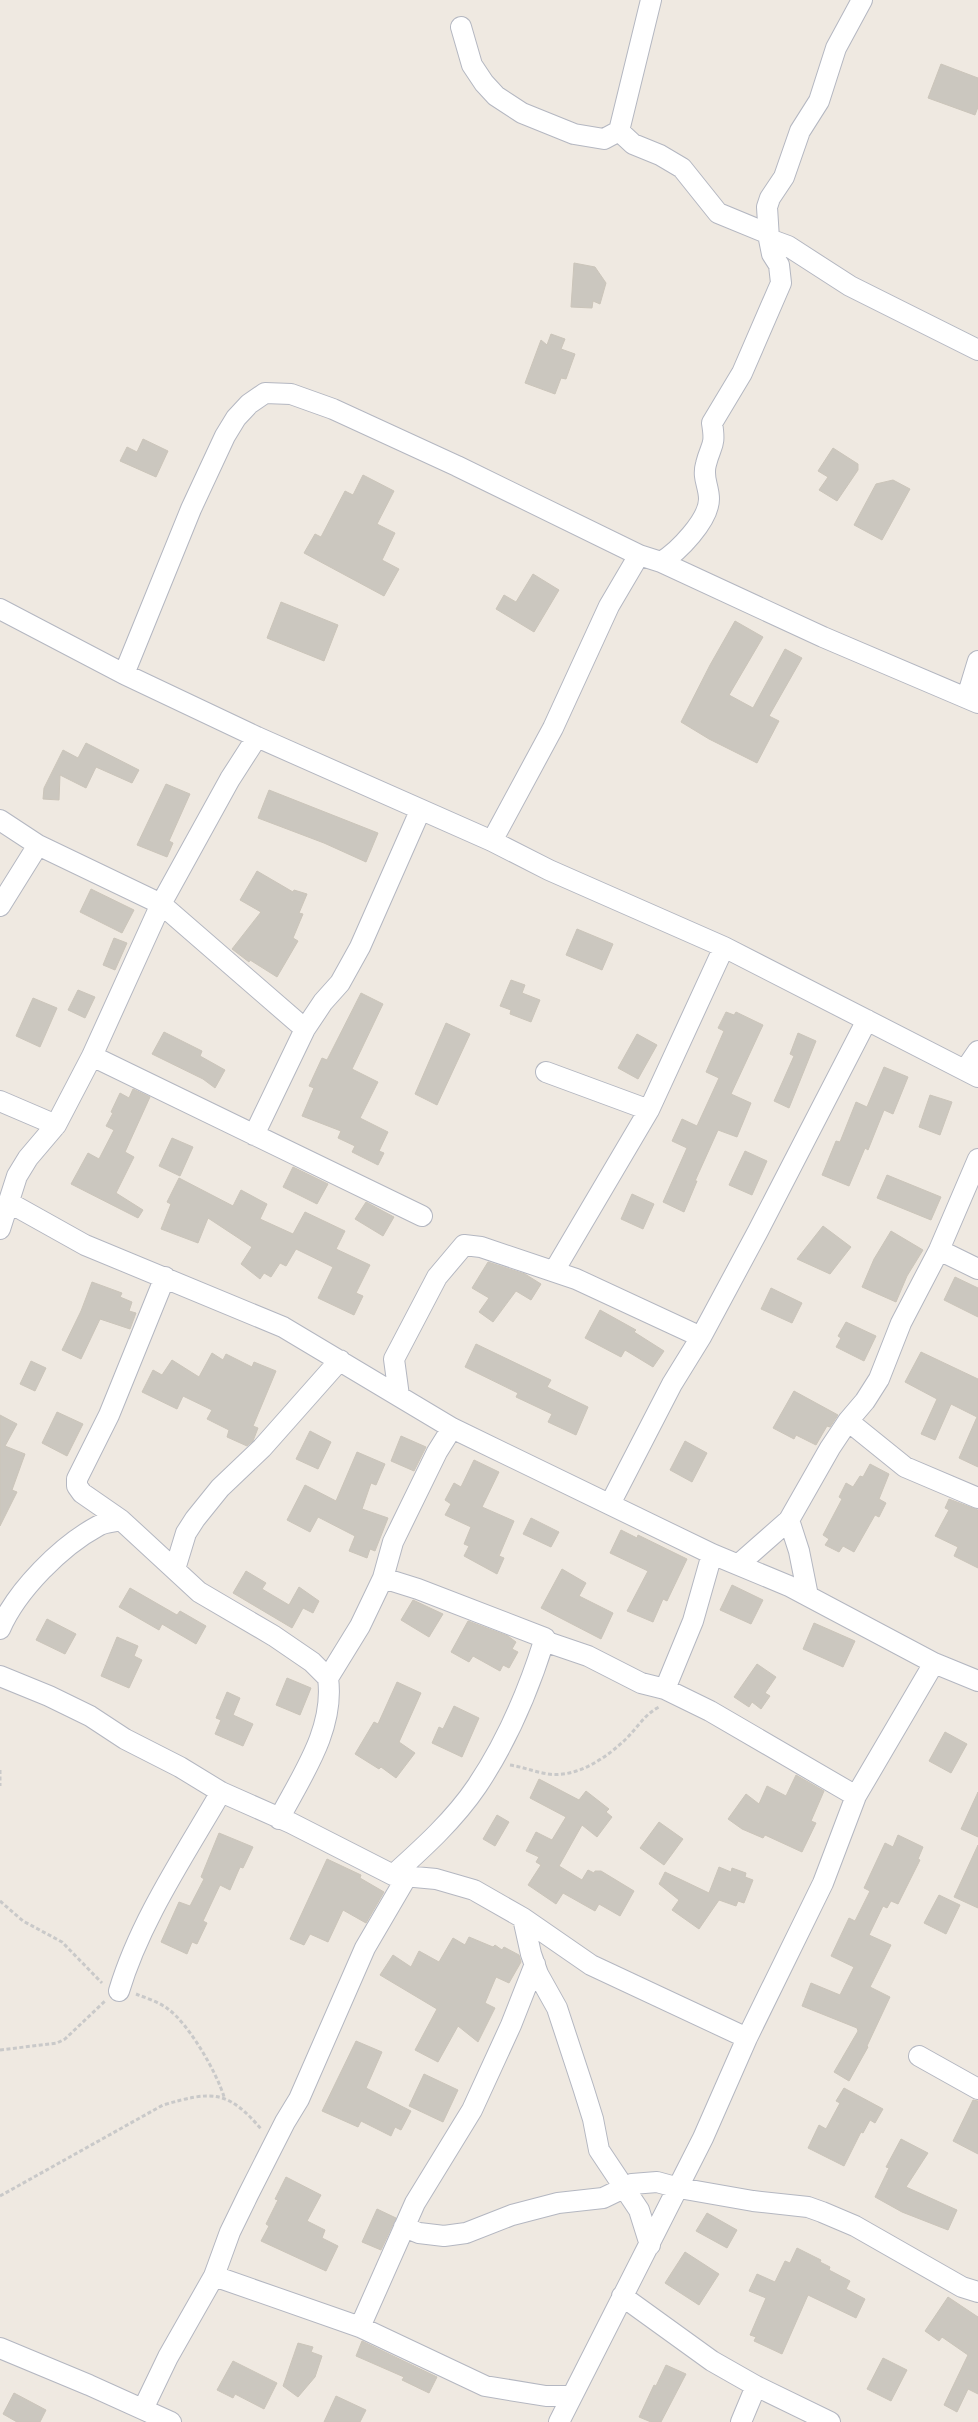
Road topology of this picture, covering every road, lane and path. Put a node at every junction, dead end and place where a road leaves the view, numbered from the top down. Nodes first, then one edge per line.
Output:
1 (651, 0) edge
2 (862, 0) edge
3 (461, 27) dead end
4 (619, 131) junction
5 (769, 237) junction
6 (978, 350) edge
7 (639, 555) junction
8 (661, 562) junction
9 (0, 609) edge
10 (978, 661) edge
11 (124, 674) junction
12 (972, 700) edge
13 (258, 737) junction
14 (420, 811) junction
15 (0, 820) edge
16 (492, 841) junction
17 (38, 845) junction
18 (161, 904) junction
19 (0, 906) edge
20 (724, 947) junction
21 (867, 1020) junction
22 (305, 1029) junction
23 (978, 1051) edge
24 (92, 1056) junction
25 (546, 1072) dead end
26 (971, 1074) edge
27 (0, 1101) edge
28 (649, 1110) junction
29 (56, 1125) junction
30 (254, 1135) junction
31 (978, 1159) edge
32 (8, 1202) junction
33 (422, 1216) dead end
34 (0, 1229) edge
35 (939, 1250) junction
36 (978, 1269) edge
37 (554, 1271) junction
38 (165, 1277) junction
39 (701, 1337) junction
40 (340, 1360) junction
41 (399, 1396) junction
42 (848, 1421) junction
43 (452, 1428) junction
44 (978, 1498) edge
45 (610, 1504) junction
46 (121, 1520) junction
47 (789, 1520) junction
48 (712, 1554) junction
49 (739, 1564) junction
50 (175, 1569) junction
51 (383, 1578) junction
52 (808, 1596) junction
53 (0, 1629) edge
54 (544, 1640) junction
55 (934, 1663) junction
56 (0, 1676) edge
57 (328, 1678) junction
58 (978, 1681) edge
59 (670, 1692) junction
60 (492, 1762) junction
61 (0, 1770) edge
62 (0, 1786) edge
63 (221, 1792) junction
64 (856, 1796) junction
65 (279, 1819) junction
66 (400, 1876) junction
67 (523, 1918) junction
68 (535, 1964) junction
69 (113, 1995) joint
70 (747, 2038) junction
71 (0, 2050) edge
72 (919, 2056) dead end
73 (978, 2089) edge
74 (274, 2145) junction
75 (625, 2187) junction
76 (679, 2188) junction
77 (0, 2196) edge
78 (404, 2227) junction
79 (650, 2245) junction
80 (214, 2276) junction
81 (978, 2292) edge
82 (622, 2296) junction
83 (360, 2327) junction
84 (3, 2356) edge
85 (756, 2386) junction
86 (571, 2396) junction
87 (142, 2409) junction
88 (171, 2422) edge
89 (559, 2422) edge
90 (741, 2422) edge
91 (830, 2422) edge

1 - 4 street
2 - 5 street
3 - 4 street
4 - 5 street
5 - 6 street
5 - 8 street
7 - 8 street
7 - 11 street
7 - 16 street
8 - 12 street
9 - 11 street
10 - 12 street
11 - 13 street
13 - 14 street
13 - 18 street
14 - 16 street
14 - 22 street
15 - 17 street
16 - 20 street
17 - 18 street
17 - 19 street
18 - 22 street
18 - 24 street
20 - 21 street
20 - 28 street
21 - 26 street
21 - 39 street
22 - 30 street
23 - 26 street
24 - 29 street
24 - 30 street
25 - 28 street
27 - 29 street
28 - 37 street
29 - 32 street
30 - 33 street
31 - 35 street
32 - 34 street
32 - 38 street
35 - 36 street
35 - 42 street
37 - 39 street
37 - 41 street
38 - 40 street
38 - 46 street
39 - 45 street
40 - 41 street
40 - 50 street
41 - 43 street
42 - 44 street
42 - 47 street
43 - 45 street
43 - 51 street
45 - 48 street
46 - 50 street
46 - 53 street
47 - 49 street
47 - 52 street
48 - 49 street
48 - 59 street
49 - 52 street
50 - 57 street
51 - 54 street
51 - 57 street
52 - 55 street
54 - 59 street
54 - 60 street
55 - 58 street
55 - 64 street
56 - 63 street
57 - 65 street
59 - 60 path
59 - 64 street
60 - 66 street
61 - 62 path
63 - 65 street
63 - 69 street
64 - 70 street
65 - 66 street
66 - 67 street
66 - 74 street
67 - 68 street
67 - 70 street
68 - 75 street
68 - 78 street
69 - 71 path
70 - 76 street
72 - 73 street
74 - 77 path
74 - 80 street
75 - 76 street
75 - 78 street
75 - 79 street
76 - 79 street
76 - 81 street
78 - 83 street
79 - 82 street
80 - 83 street
80 - 87 street
82 - 85 street
82 - 86 street
83 - 86 street
84 - 87 street
85 - 90 street
85 - 91 street
86 - 89 street
87 - 88 street

